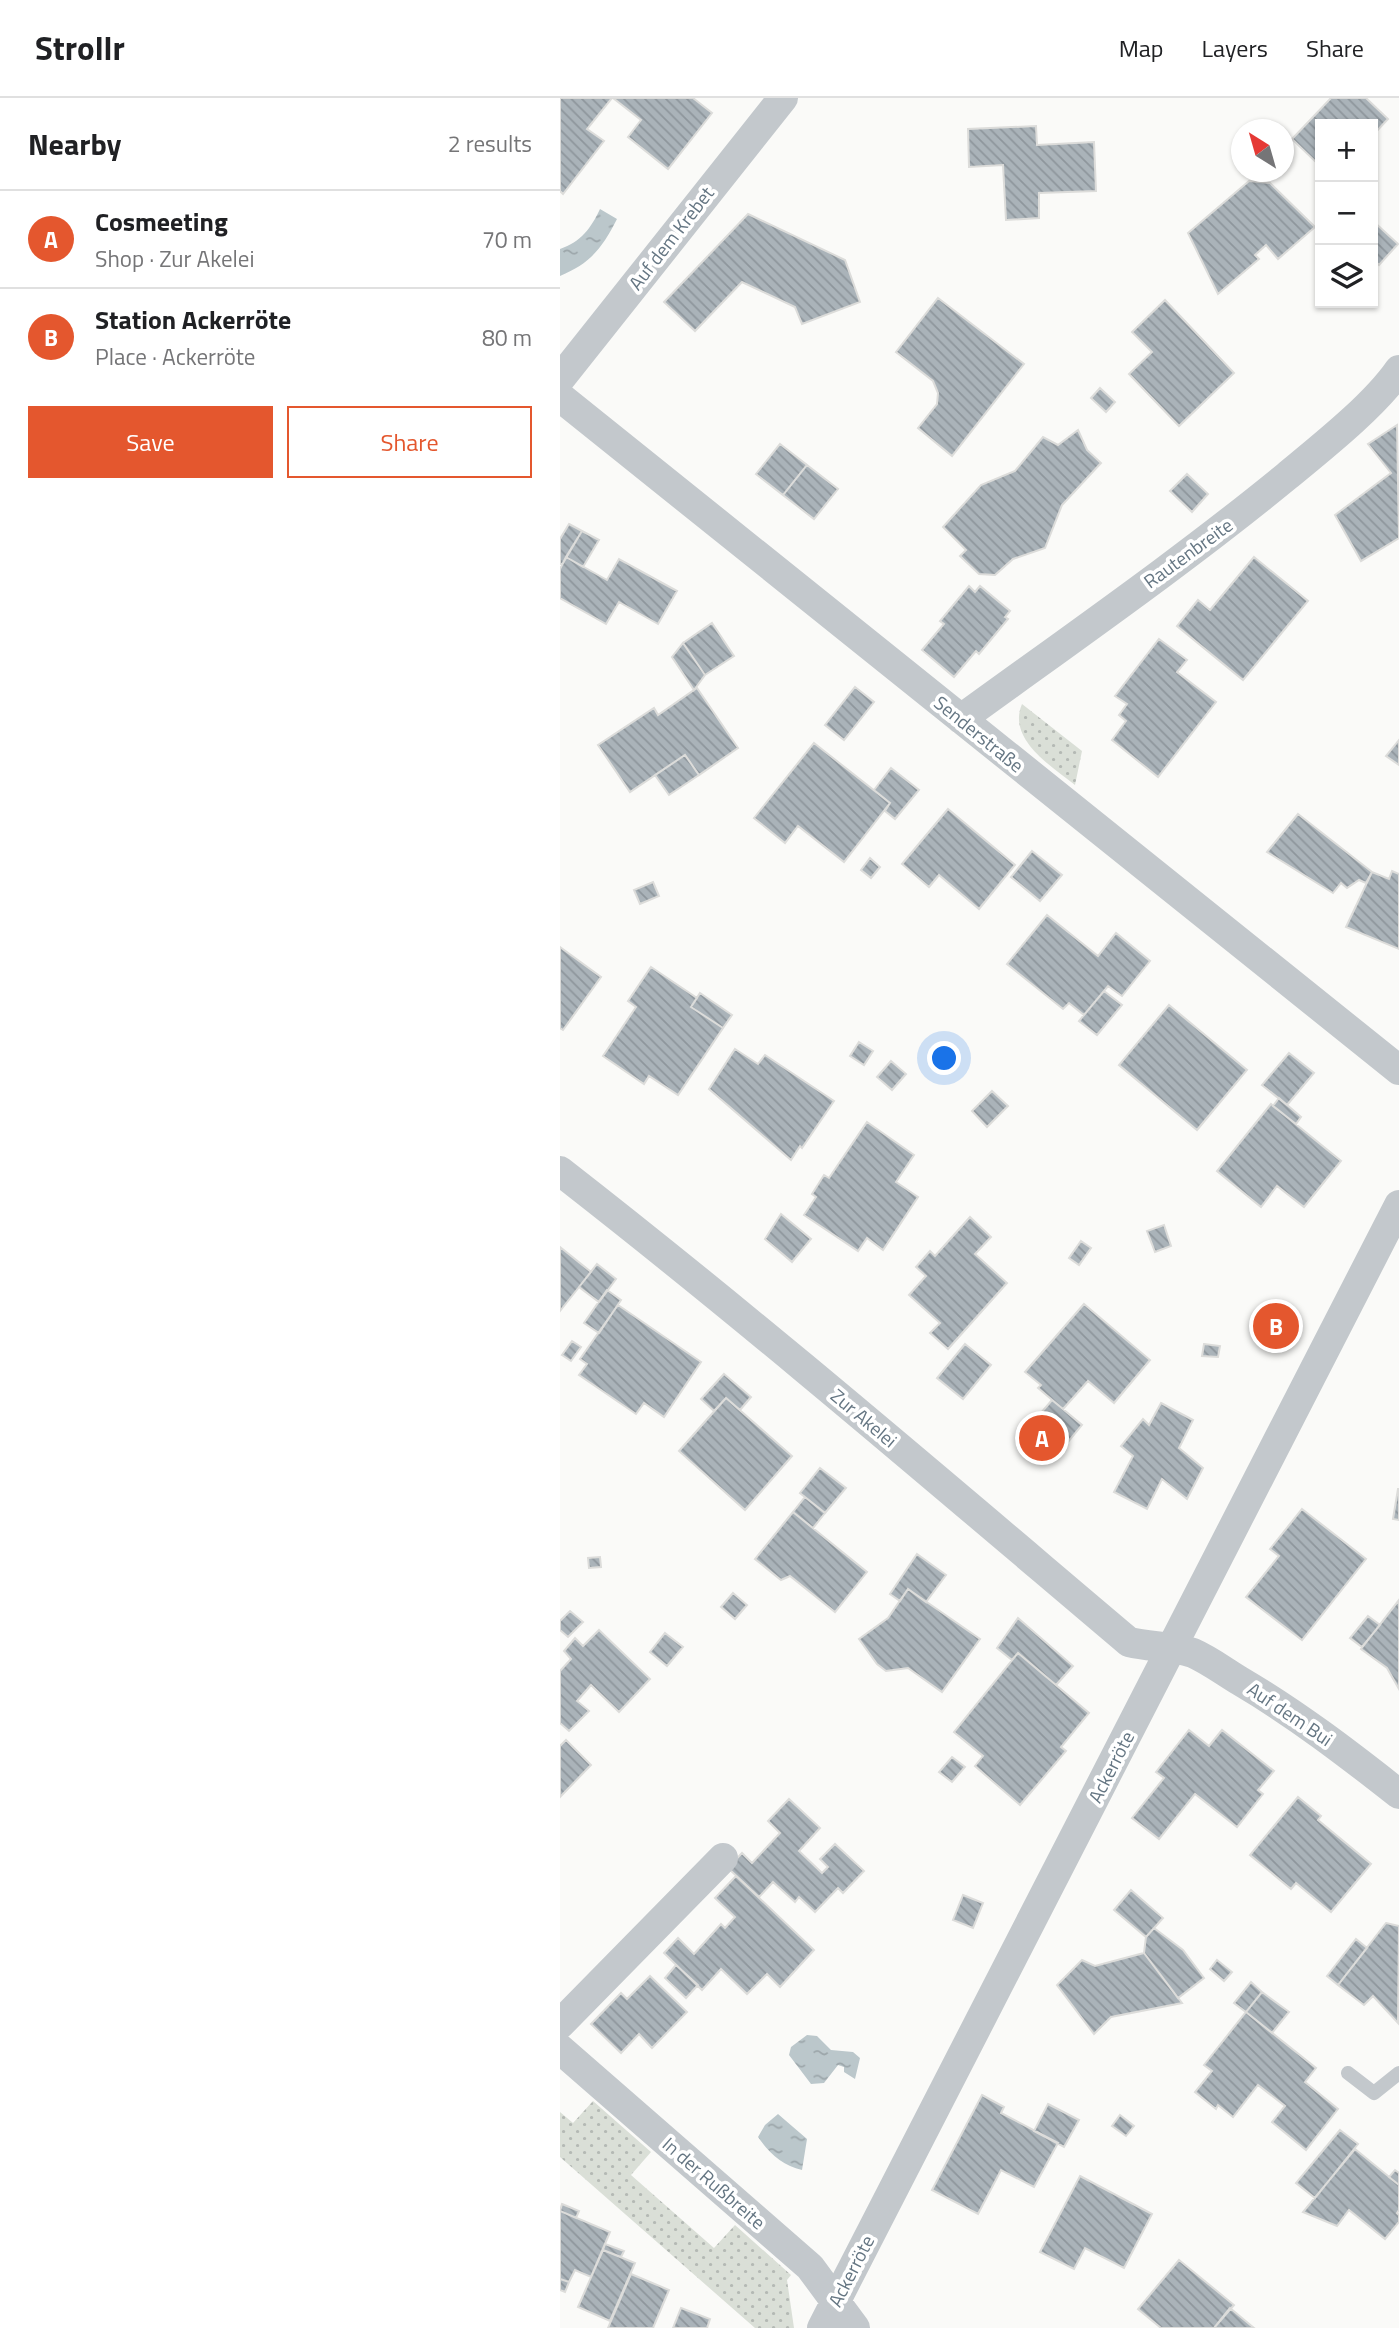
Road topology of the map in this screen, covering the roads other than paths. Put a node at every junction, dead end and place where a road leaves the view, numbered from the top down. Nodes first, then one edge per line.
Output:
1 (783, 98) edge
2 (1399, 370) edge
3 (560, 379) edge
4 (560, 397) edge
5 (961, 719) junction
6 (1399, 1070) edge
7 (560, 1171) edge
8 (1399, 1205) edge
9 (1173, 1647) junction
10 (1399, 1794) edge
11 (723, 1858) dead end
12 (560, 2024) edge
13 (560, 2049) edge
14 (1348, 2073) dead end
15 (1399, 2073) edge
16 (835, 2301) junction
17 (822, 2328) edge
18 (855, 2328) edge

1 - 3 street, Auf dem Krebet
2 - 5 street, Rautenbreite
4 - 5 street, Senderstraße
5 - 6 street, Senderstraße
7 - 9 street, Zur Akelei
8 - 9 street, Ackerröte
9 - 10 street, Auf dem Bui
9 - 16 street, Ackerröte
11 - 12 street
13 - 16 street, In der Rußbreite
14 - 15 lane
16 - 17 street, Ackerröte
16 - 18 street, In der Rußbreite

